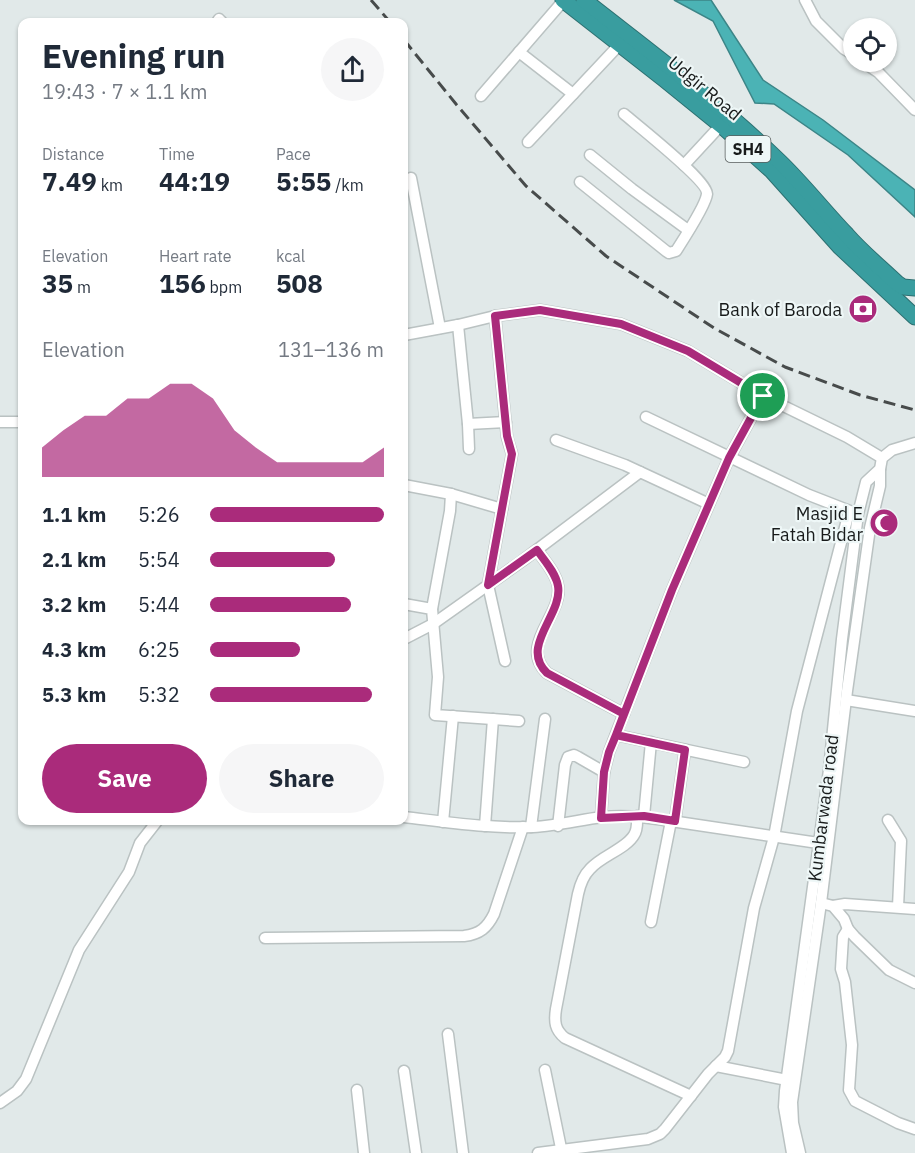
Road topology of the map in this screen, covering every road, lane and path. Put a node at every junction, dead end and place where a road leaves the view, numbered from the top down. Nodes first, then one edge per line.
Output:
1 (564, 0) edge
2 (584, 0) edge
3 (805, 0) edge
4 (620, 44) junction
5 (843, 48) edge
6 (519, 52) junction
7 (878, 72) edge
8 (573, 94) junction
9 (481, 96) dead end
10 (915, 110) edge
11 (624, 114) dead end
12 (721, 125) junction
13 (528, 142) dead end
14 (590, 154) dead end
15 (684, 165) junction
16 (411, 178) dead end
17 (580, 182) dead end
18 (688, 230) junction
19 (915, 288) edge
20 (495, 316) junction
21 (915, 317) edge
22 (458, 325) junction
23 (440, 328) junction
24 (408, 333) edge
25 (763, 396) junction
26 (646, 417) dead end
27 (0, 422) edge
28 (18, 422) edge
29 (506, 422) junction
30 (468, 424) junction
31 (556, 441) dead end
32 (915, 443) edge
33 (469, 449) dead end
34 (729, 458) junction
35 (881, 464) junction
36 (640, 472) junction
37 (408, 486) edge
38 (451, 494) junction
39 (709, 504) junction
40 (502, 509) junction
41 (854, 513) junction
42 (537, 550) junction
43 (488, 585) junction
44 (408, 605) edge
45 (432, 609) junction
46 (433, 624) junction
47 (408, 637) edge
48 (505, 661) dead end
49 (846, 700) junction
50 (915, 711) edge
51 (624, 714) junction
52 (453, 716) junction
53 (494, 719) junction
54 (545, 719) dead end
55 (519, 721) dead end
56 (616, 735) junction
57 (651, 742) junction
58 (685, 750) junction
59 (744, 762) dead end
60 (604, 772) junction
61 (641, 816) junction
62 (408, 818) edge
63 (601, 818) junction
64 (888, 820) dead end
65 (673, 821) junction
66 (443, 822) junction
67 (154, 825) edge
68 (485, 826) junction
69 (558, 826) junction
70 (527, 827) junction
71 (774, 837) junction
72 (823, 844) junction
73 (821, 903) junction
74 (833, 906) junction
75 (898, 907) junction
76 (915, 909) edge
77 (651, 922) dead end
78 (848, 929) junction
79 (265, 938) dead end
80 (915, 983) edge
81 (448, 1035) dead end
82 (716, 1066) junction
83 (545, 1070) dead end
84 (404, 1071) dead end
85 (787, 1080) junction
86 (357, 1090) dead end
87 (691, 1096) junction
88 (0, 1103) edge
89 (915, 1129) edge
90 (561, 1152) edge
91 (364, 1153) edge
92 (416, 1153) edge
93 (463, 1153) edge
94 (538, 1153) edge
95 (792, 1153) edge
96 (800, 1153) edge

1 - 4 highway, Udgir Road / SH4
1 - 6 street
2 - 19 highway, Udgir Road / SH4
3 - 5 street
4 - 8 street
4 - 12 highway, Udgir Road / SH4
6 - 8 street
6 - 9 street
7 - 10 street
8 - 13 street
11 - 15 street
12 - 15 street
12 - 21 highway, Udgir Road / SH4
14 - 18 street
15 - 18 street
16 - 23 street
17 - 18 street
20 - 22 street
20 - 25 street
20 - 29 street
22 - 23 street
22 - 30 street
23 - 24 street
25 - 34 street
25 - 35 street
26 - 34 street
27 - 28 street
29 - 30 street
29 - 40 street
30 - 33 street
31 - 36 street
32 - 35 street, Kumbarwada road
34 - 39 street
34 - 41 street
35 - 41 street, Kumbarwada road
35 - 49 street, Kumbarwada road
36 - 39 street
36 - 42 street
37 - 38 street
38 - 40 street
38 - 45 street
39 - 51 street
40 - 43 street
41 - 71 street
41 - 72 street, Kumbarwada road
42 - 43 street
42 - 51 street
43 - 46 street
43 - 48 street
44 - 45 street
45 - 46 street
46 - 47 street
46 - 52 street
49 - 50 street
49 - 72 street, Kumbarwada road
51 - 56 street
52 - 53 street
52 - 66 street
53 - 55 street
53 - 68 street
54 - 70 street
56 - 57 street
56 - 60 street
57 - 58 street
57 - 61 street
58 - 59 street
58 - 65 street
60 - 63 street
60 - 69 street
61 - 63 street
61 - 65 street
61 - 87 street
62 - 66 street
63 - 69 street
64 - 75 street
65 - 71 street
65 - 77 street
66 - 68 street
67 - 88 street
68 - 70 street
69 - 70 street
70 - 79 street
71 - 72 street
71 - 82 street
72 - 73 street, Kumbarwada road
72 - 85 street, Kumbarwada road
73 - 74 street
73 - 96 street, Kumbarwada road
74 - 75 street
74 - 78 street
75 - 76 street
78 - 80 street
78 - 89 street
81 - 93 street
82 - 85 street
82 - 87 street
83 - 90 street
84 - 92 street
85 - 95 street, Kumbarwada road
86 - 91 street
87 - 90 street
90 - 94 street

